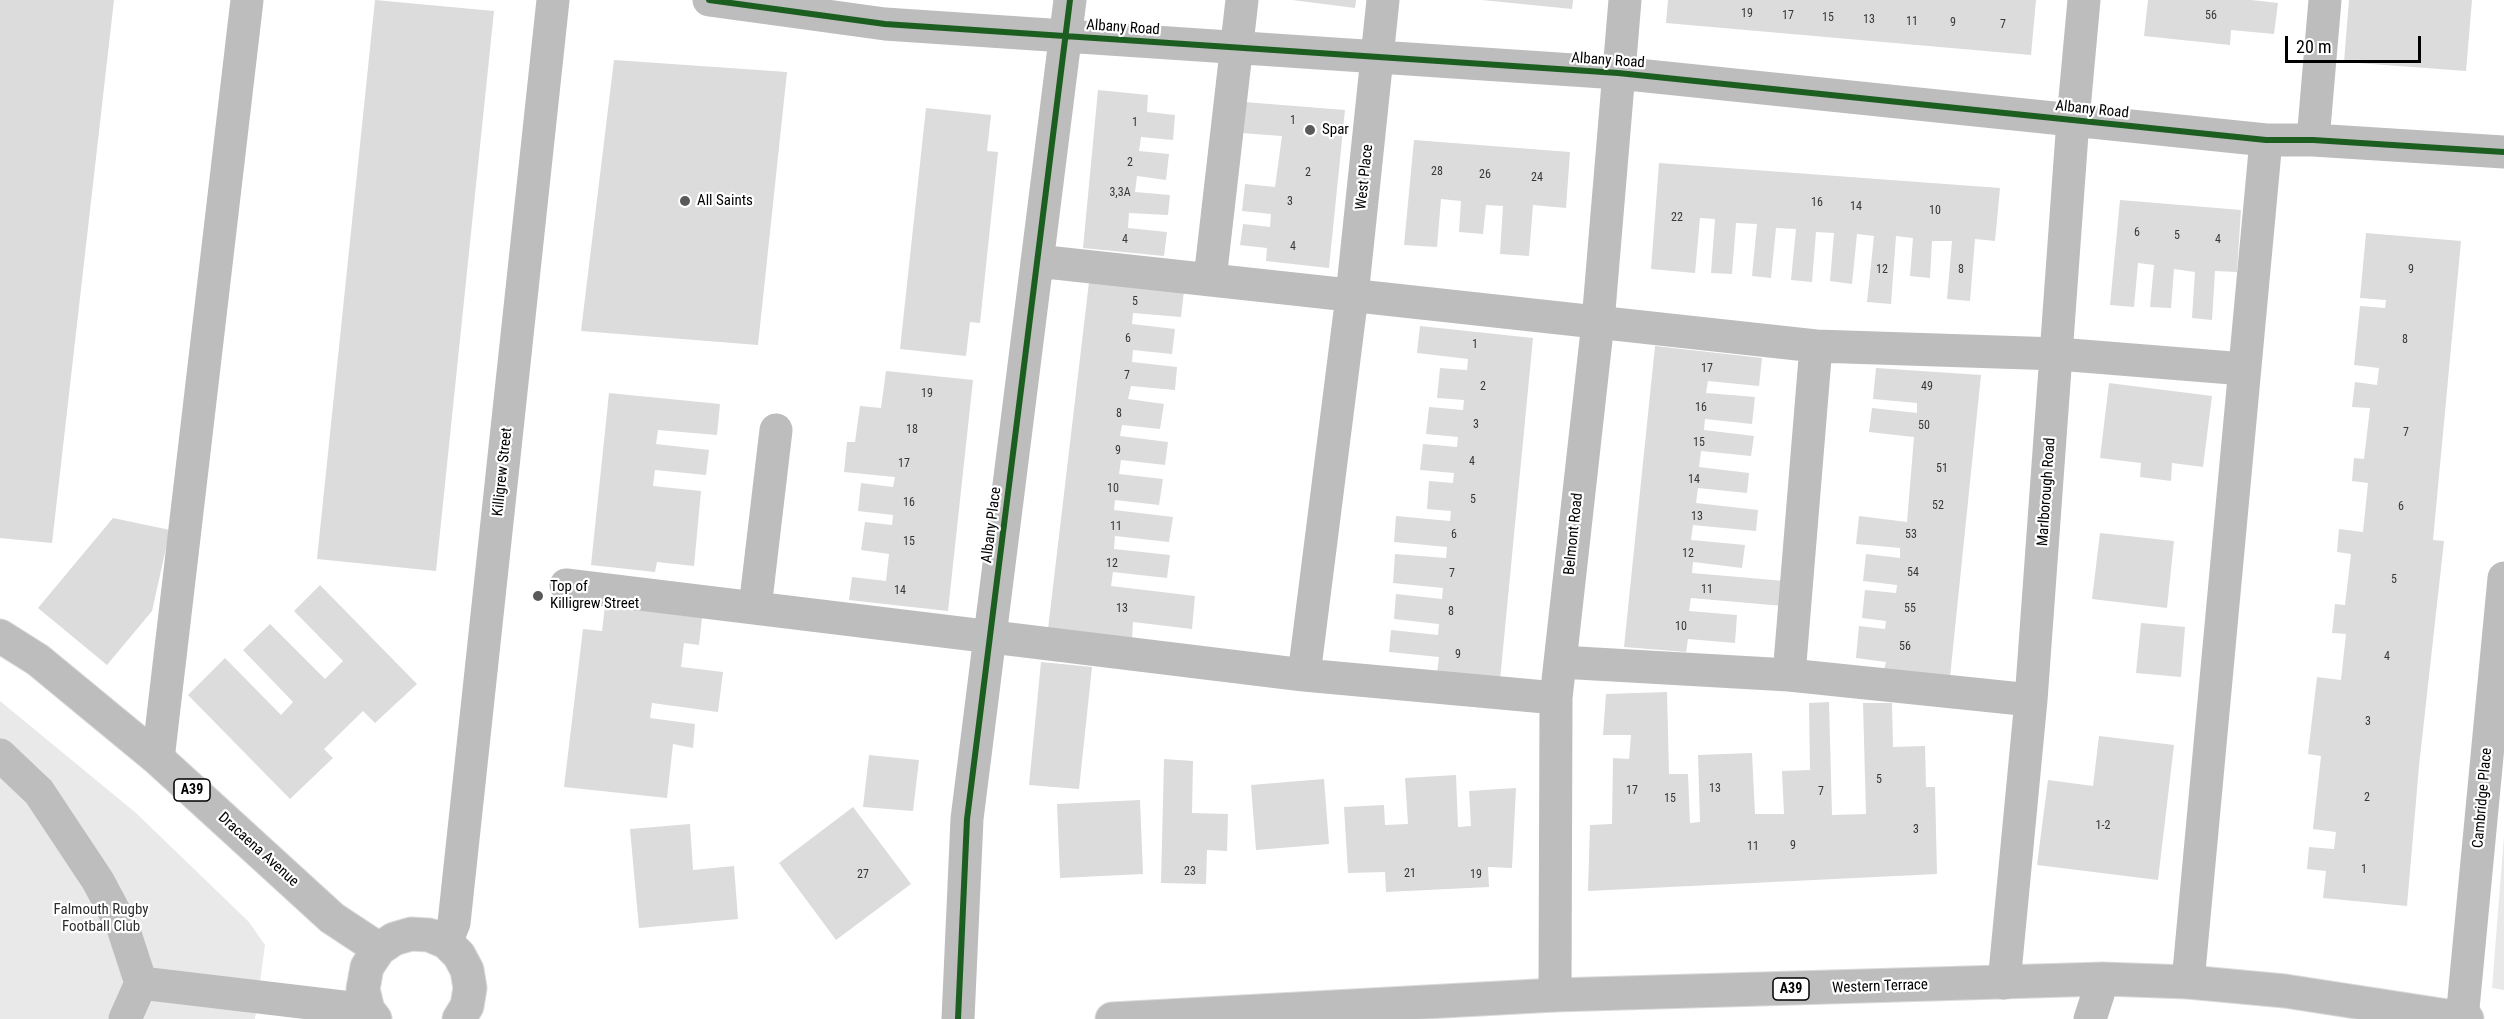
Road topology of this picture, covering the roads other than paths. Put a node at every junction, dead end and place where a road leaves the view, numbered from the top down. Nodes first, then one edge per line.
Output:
1 (247, 0) edge
2 (553, 0) edge
3 (709, 0) edge
4 (1070, 0) edge
5 (1242, 0) edge
6 (1383, 0) edge
7 (1625, 0) edge
8 (2084, 0) edge
9 (2325, 0) edge
10 (886, 12) edge
11 (1067, 36) junction
12 (1237, 49) junction
13 (1377, 58) junction
14 (1618, 73) junction
15 (2073, 120) junction
16 (2266, 140) junction
17 (2313, 140) junction
18 (2504, 152) edge
19 (1037, 261) junction
20 (1210, 279) junction
21 (1352, 296) junction
22 (1598, 322) junction
23 (1816, 346) junction
24 (2058, 354) junction
25 (2244, 369) junction
26 (776, 430) dead end
27 (2504, 578) edge
28 (566, 585) dead end
29 (755, 608) junction
30 (0, 636) edge
31 (990, 637) junction
32 (1560, 662) junction
33 (1304, 675) junction
34 (1789, 675) junction
35 (1556, 698) junction
36 (2031, 700) junction
37 (0, 755) edge
38 (158, 759) junction
39 (446, 942) junction
40 (379, 949) junction
41 (2103, 979) junction
42 (2188, 982) junction
43 (141, 983) junction
44 (2004, 983) junction
45 (1555, 995) junction
46 (372, 1015) edge
47 (471, 1015) edge
48 (2459, 1018) edge
49 (125, 1019) edge
50 (958, 1019) edge
51 (1112, 1019) edge
52 (2090, 1019) edge

1 - 38 street
2 - 39 street, Killigrew Street
3 - 10 street, Albany Road
4 - 11 street, Albany Place
5 - 12 street
6 - 13 street, West Place
7 - 14 street, Belmont Road
8 - 15 street, Marlborough Road
9 - 17 street
10 - 11 street, Albany Road
11 - 12 street, Albany Road
11 - 19 street, Albany Place
12 - 13 street, Albany Road
12 - 20 street
13 - 14 street, Albany Road
13 - 21 street, West Place
14 - 15 street, Albany Road
14 - 22 street, Belmont Road
15 - 16 street, Albany Road
15 - 24 street, Marlborough Road
16 - 17 street, Albany Road
16 - 25 street
17 - 18 street, Albany Road
19 - 20 street
19 - 31 street, Albany Place
20 - 21 street
21 - 22 street
21 - 33 street, West Place
22 - 23 street
22 - 32 street, Belmont Road
23 - 24 street
23 - 34 street
24 - 25 street
24 - 36 street, Marlborough Road
25 - 42 street
26 - 29 street
27 - 48 street, Cambridge Place
28 - 29 street
29 - 31 street
30 - 38 street, Dracaena Avenue / A39
31 - 33 street
31 - 50 street, Albany Place
32 - 34 street
32 - 35 street, Belmont Road
33 - 35 street
34 - 36 street
35 - 45 street, Belmont Road
36 - 44 street, Marlborough Road
37 - 43 street
38 - 40 street, Dracaena Avenue / A39
39 - 40 street
39 - 47 street
40 - 46 street
41 - 42 street, Western Terrace / A39
41 - 44 street, Western Terrace / A39
41 - 52 street
42 - 48 street, Western Terrace / A39
43 - 46 street
43 - 49 street
44 - 45 street, Western Terrace / A39
45 - 51 street, Western Terrace / A39

